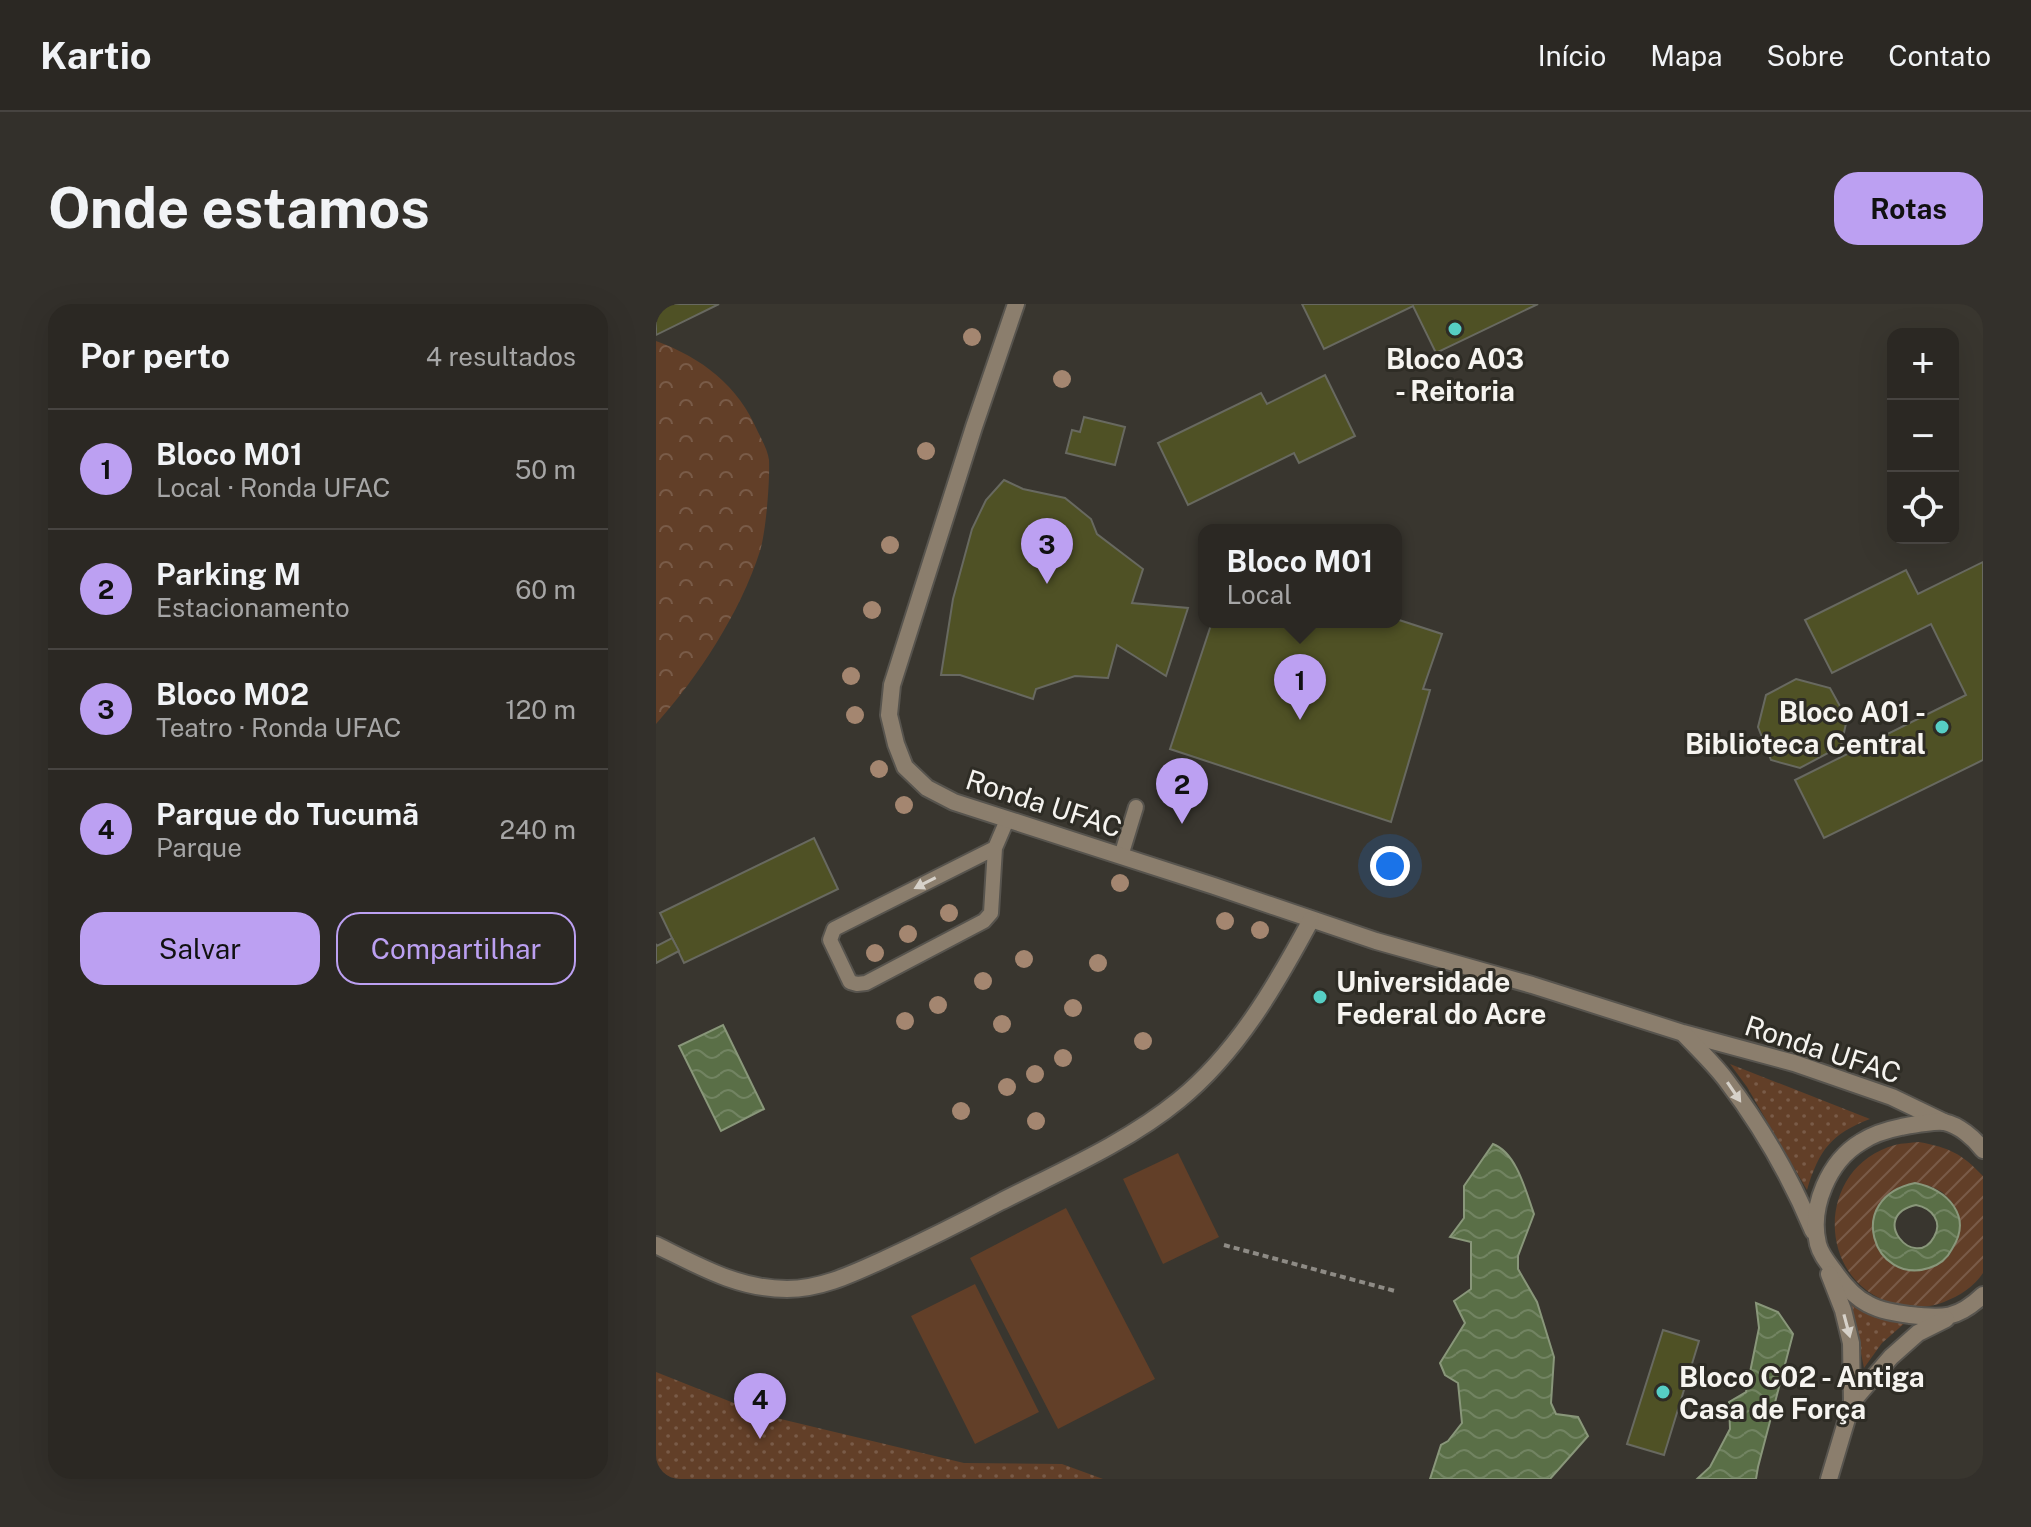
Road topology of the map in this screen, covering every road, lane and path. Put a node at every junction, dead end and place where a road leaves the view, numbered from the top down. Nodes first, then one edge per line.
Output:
1 (1016, 304) edge
2 (1136, 807) dead end
3 (1007, 820) junction
4 (995, 848) junction
5 (1121, 856) junction
6 (1311, 920) junction
7 (1683, 1033) junction
8 (1944, 1122) junction
9 (1977, 1137) edge
10 (1983, 1150) edge
11 (656, 1245) edge
12 (1224, 1245) dead end
13 (1820, 1248) junction
14 (1395, 1291) dead end
15 (1980, 1300) edge
16 (1953, 1316) junction
17 (1852, 1402) junction
18 (1829, 1479) edge

1 - 3 street, Ronda UFAC
2 - 5 lane
3 - 4 lane
3 - 5 street, Ronda UFAC
4 -> 4 lane
5 - 6 street, Ronda UFAC
6 - 7 street, Ronda UFAC
6 - 11 street
7 - 8 street, Ronda UFAC
7 -> 13 street, Ronda UFAC
8 - 9 street, Ronda UFAC
8 - 13 street
9 - 10 street
12 - 14 path
13 - 16 street
13 -> 17 street, Ronda UFAC
15 - 16 street
16 - 17 street
17 - 18 street

